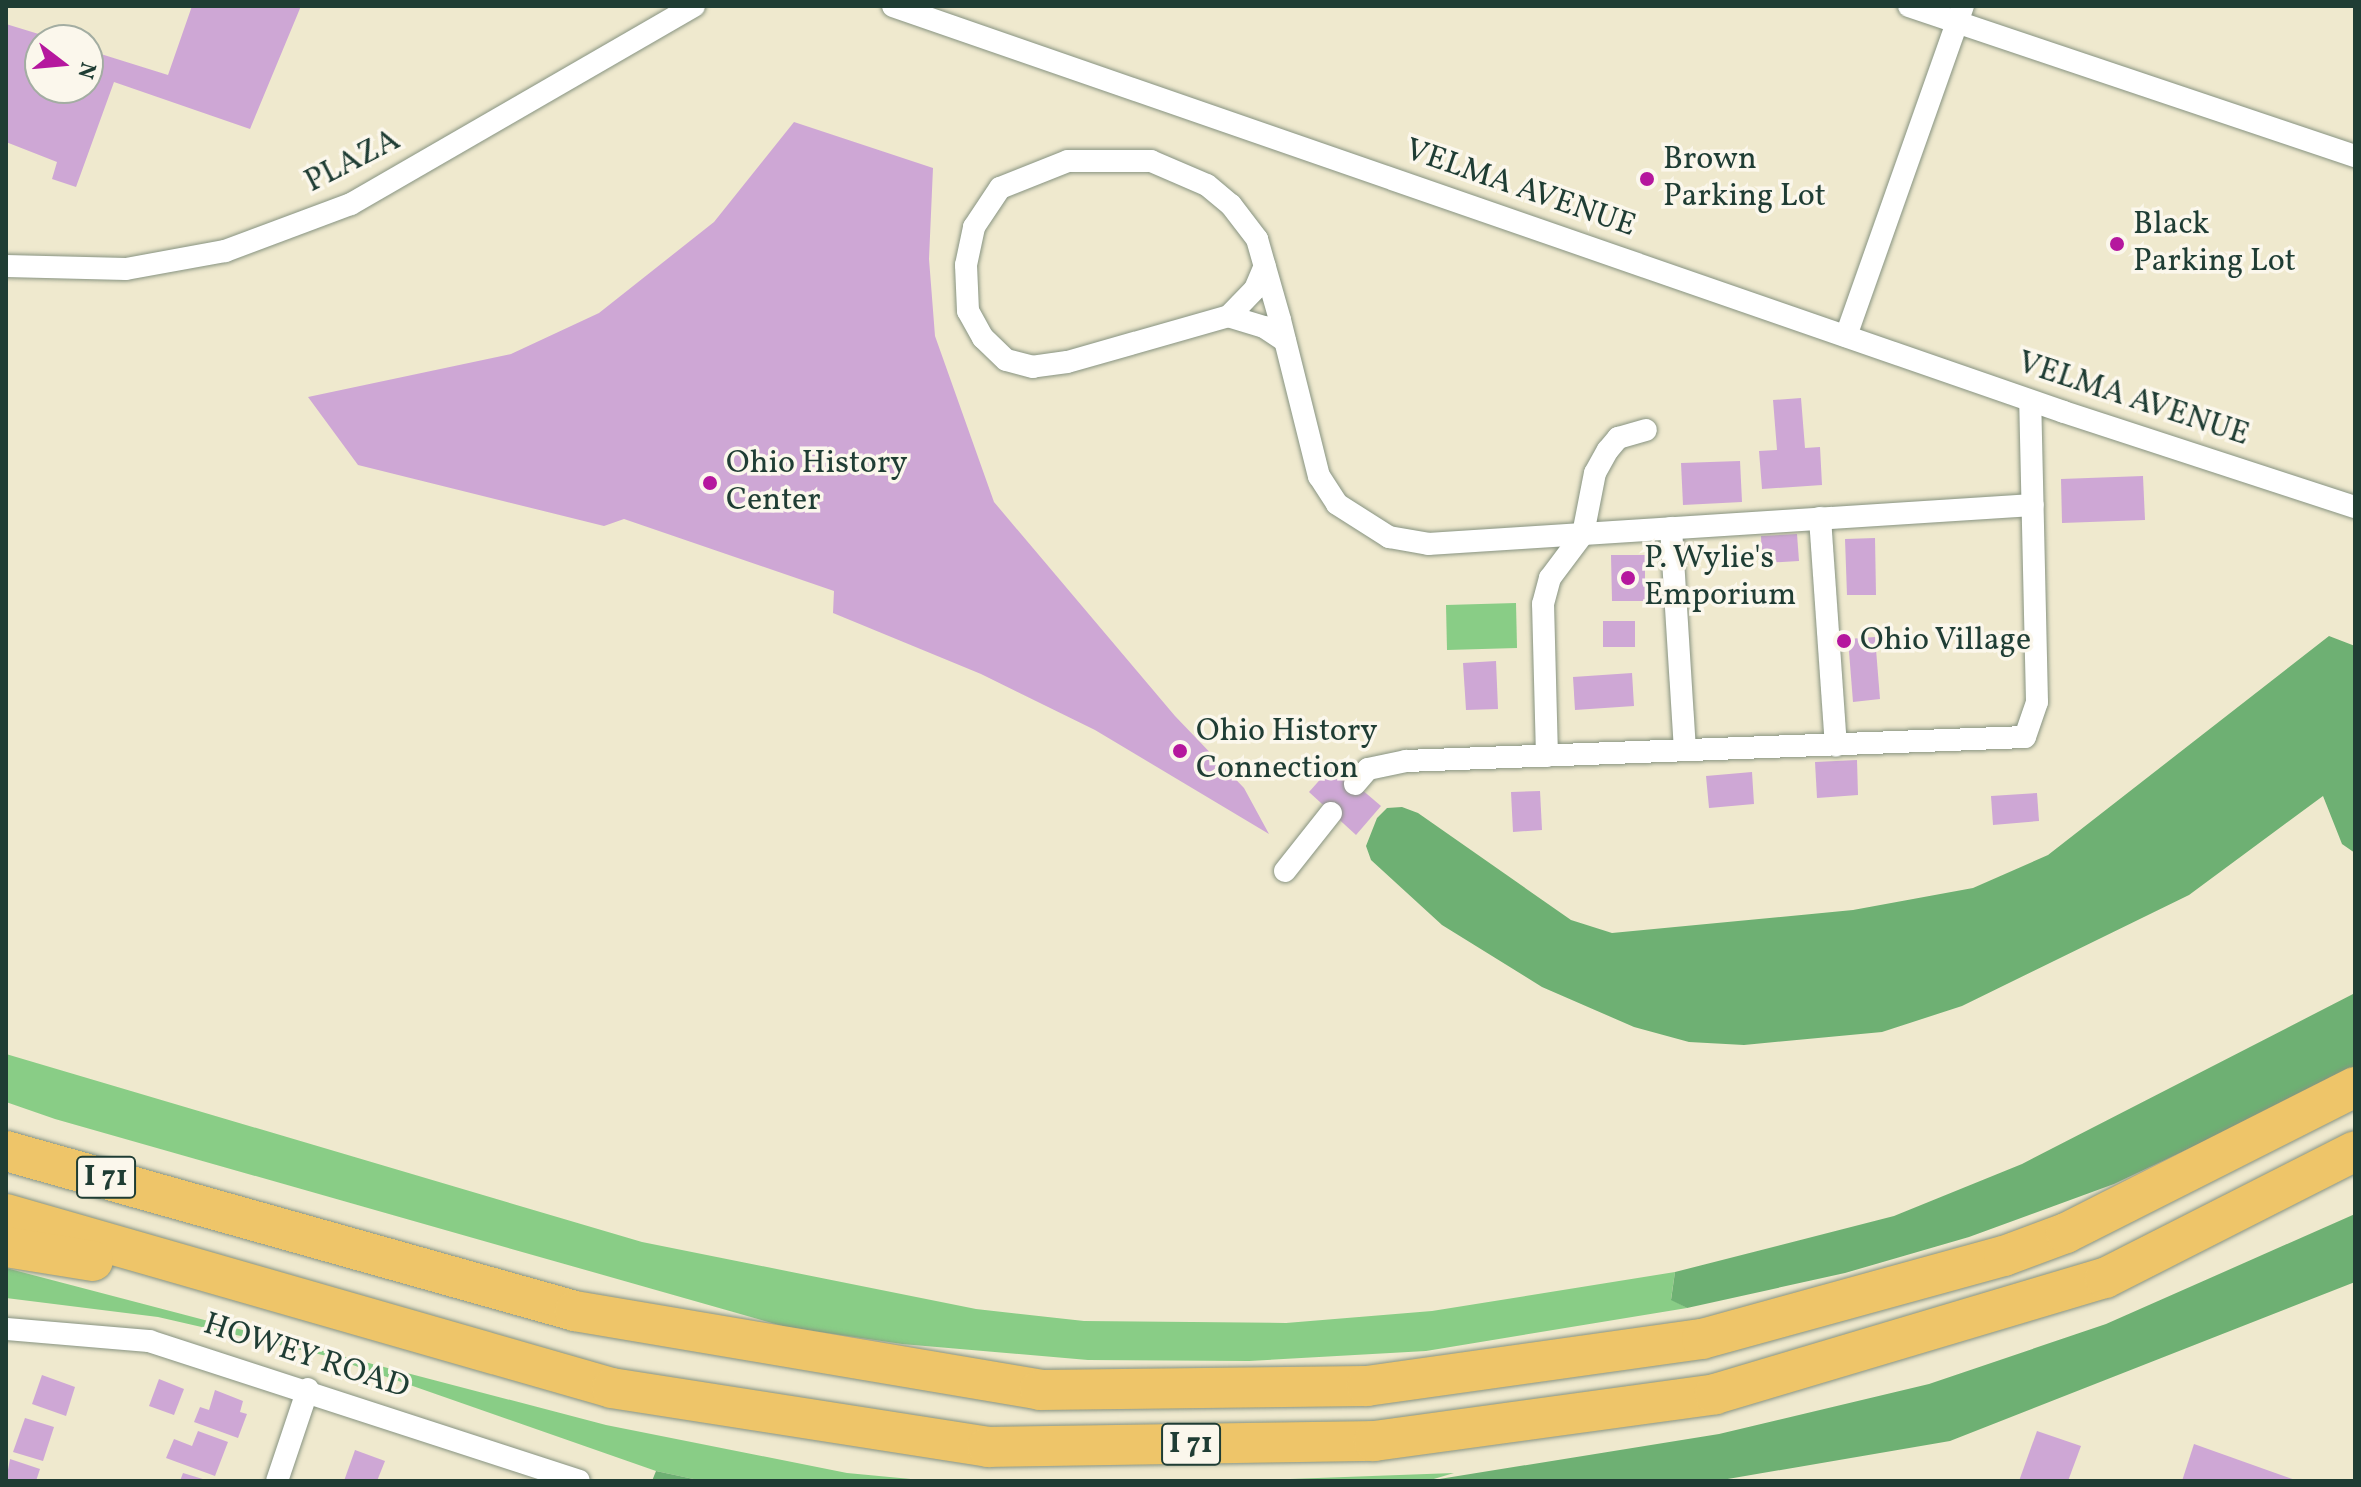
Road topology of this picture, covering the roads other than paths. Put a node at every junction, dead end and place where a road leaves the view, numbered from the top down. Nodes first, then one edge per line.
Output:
1 (694, 6) edge
2 (893, 6) edge
3 (1909, 6) edge
4 (1960, 14) edge
5 (2355, 156) edge
6 (6, 266) edge
7 (1265, 266) junction
8 (1229, 316) junction
9 (1846, 336) junction
10 (1285, 341) junction
11 (2030, 401) junction
12 (1646, 430) dead end
13 (2033, 505) junction
14 (2355, 507) edge
15 (1820, 518) junction
16 (1671, 528) junction
17 (1583, 534) junction
18 (1836, 745) junction
19 (1685, 750) junction
20 (1547, 756) junction
21 (1355, 784) dead end
22 (1331, 813) dead end
23 (1285, 871) dead end
24 (2355, 1087) edge
25 (6, 1141) edge
26 (6, 1151) edge
27 (2355, 1151) edge
28 (45, 1160) junction
29 (6, 1214) edge
30 (6, 1247) edge
31 (273, 1291) junction
32 (6, 1329) edge
33 (308, 1389) junction
34 (277, 1481) edge
35 (579, 1481) edge

1 - 6 street, PLAZA
2 - 9 street, VELMA AVENUE
3 - 4 street
4 - 5 street
4 - 9 street
7 - 8 street
7 - 8 street
7 - 10 street
8 - 10 street
9 - 11 street, VELMA AVENUE
10 - 17 street
11 - 13 street
11 - 14 street, VELMA AVENUE
12 - 17 street
13 - 15 street
13 - 18 street
15 - 16 street
15 - 18 street
16 - 17 street
16 - 19 street
17 - 20 street
18 - 19 street
19 - 20 street
20 - 21 street
22 - 23 street
24 - 28 highway, I 71
25 - 28 highway
26 - 28 highway, I 71
27 - 31 highway, I 71
29 - 31 highway, I 71
30 - 31 highway
32 - 33 street, HOWEY ROAD
33 - 34 street
33 - 35 street, HOWEY ROAD

